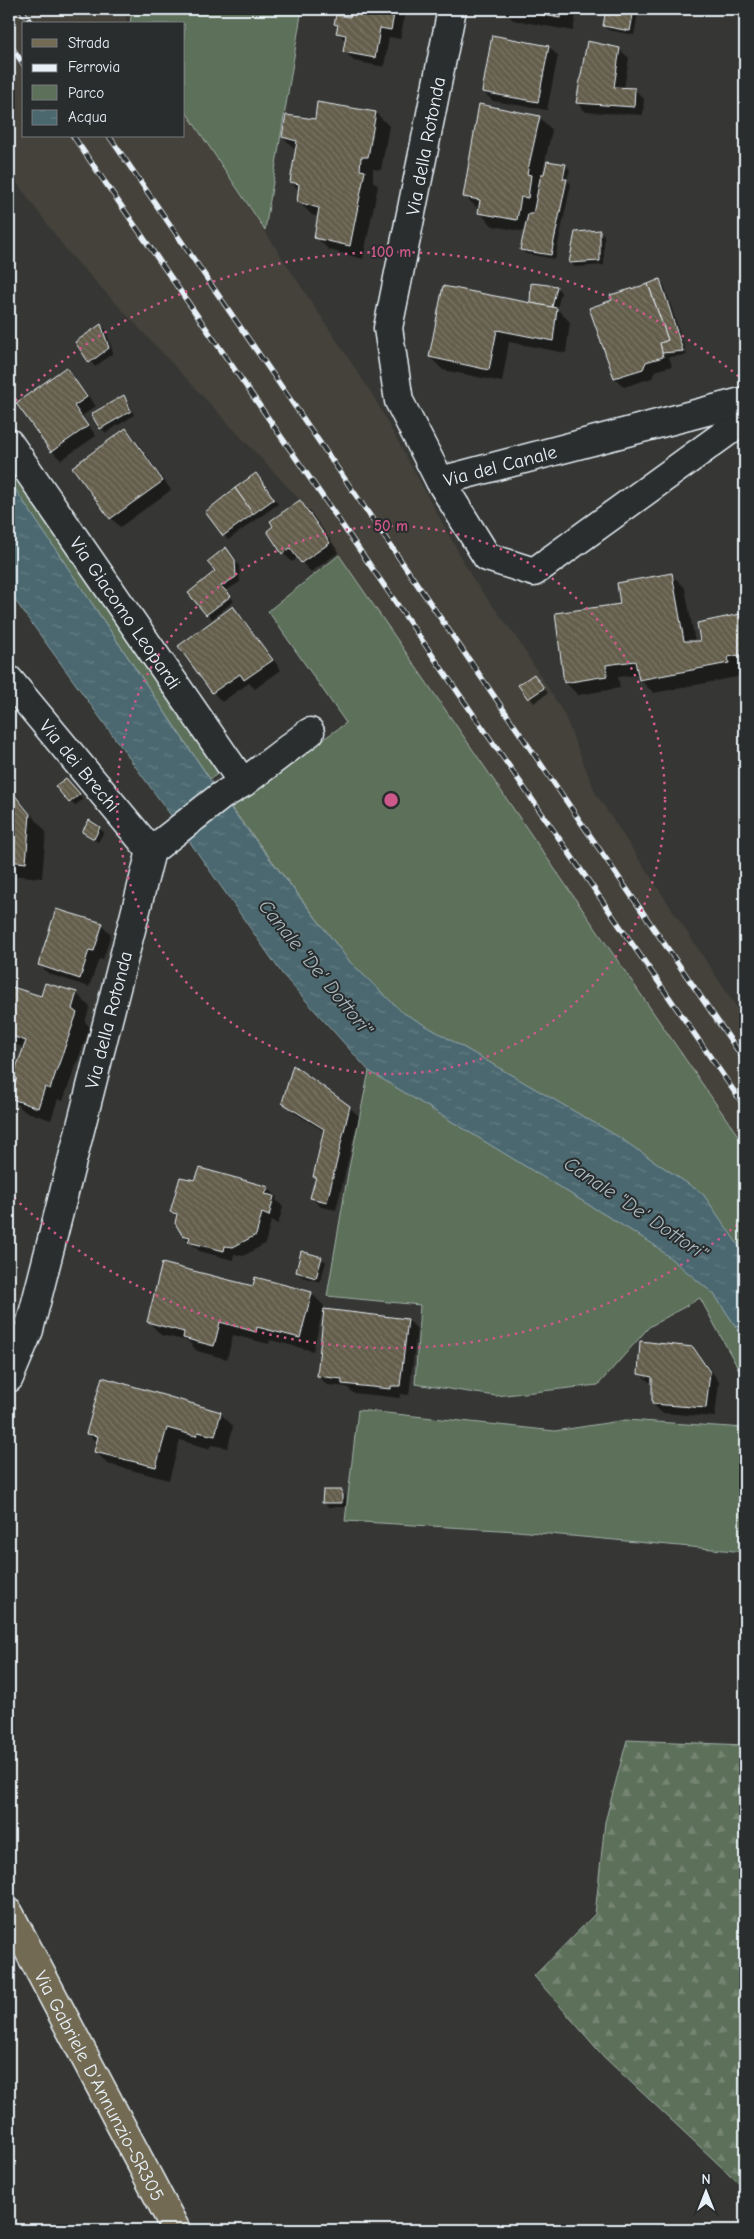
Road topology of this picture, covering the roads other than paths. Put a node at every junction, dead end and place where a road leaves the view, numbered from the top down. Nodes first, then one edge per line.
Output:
1 (452, 9) edge
2 (745, 401) edge
3 (745, 419) edge
4 (9, 443) edge
5 (440, 481) junction
6 (9, 680) edge
7 (310, 732) dead end
8 (232, 789) junction
9 (151, 851) junction
10 (9, 1378) edge
11 (9, 1913) edge
12 (176, 2230) edge

1 - 5 street, Via della Rotonda
2 - 5 street, Via del Canale
3 - 5 street, Via del Canale
4 - 8 street, Via Giacomo Leopardi
6 - 9 street, Via dei Brechi
7 - 8 street
8 - 9 street
9 - 10 street, Via della Rotonda
11 - 12 main road, Via Gabriele D'Annunzio-SR305

